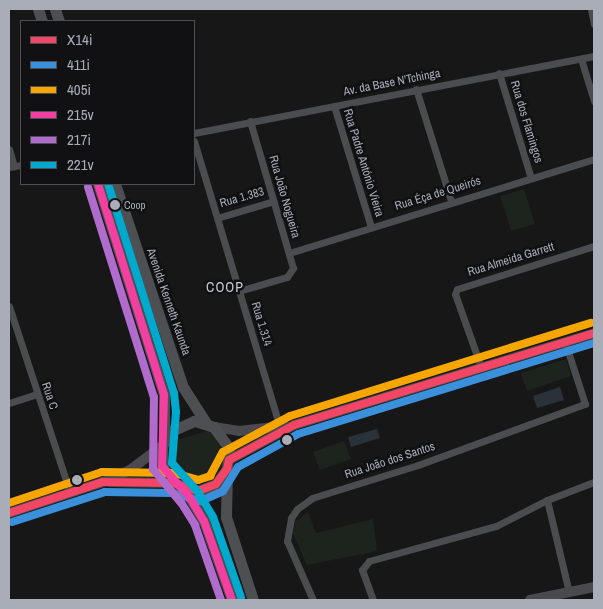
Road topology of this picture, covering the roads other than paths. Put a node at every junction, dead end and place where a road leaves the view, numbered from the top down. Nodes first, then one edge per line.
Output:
1 (591, 9) edge
2 (594, 24) edge
3 (594, 56) edge
4 (582, 58) junction
5 (499, 73) junction
6 (416, 89) junction
7 (594, 102) edge
8 (334, 106) junction
9 (250, 121) junction
10 (195, 133) edge
11 (195, 144) edge
12 (9, 149) edge
13 (594, 159) edge
14 (15, 166) edge
15 (531, 178) junction
16 (98, 185) edge
17 (114, 185) edge
18 (274, 201) junction
19 (451, 201) junction
20 (217, 218) junction
21 (371, 227) junction
22 (594, 246) edge
23 (289, 253) junction
24 (239, 291) junction
25 (9, 306) edge
26 (594, 333) edge
27 (565, 342) junction
28 (481, 367) junction
29 (36, 394) junction
30 (9, 403) edge
31 (210, 425) junction
32 (281, 429) junction
33 (163, 443) junction
34 (228, 465) junction
35 (103, 482) junction
36 (594, 482) edge
37 (173, 483) junction
38 (75, 491) junction
39 (547, 500) junction
40 (9, 513) edge
41 (594, 587) edge
42 (570, 592) junction
43 (232, 600) edge
44 (253, 600) edge
45 (313, 600) edge
46 (373, 600) edge
47 (530, 600) edge

1 - 2 street
3 - 4 street, Av. da Base N'Tchinga
4 - 5 street, Av. da Base N'Tchinga
4 - 7 street
5 - 6 street, Av. da Base N'Tchinga
5 - 15 street, Rua dos Flamingos
6 - 8 street, Av. da Base N'Tchinga
6 - 19 street
8 - 9 street, Av. da Base N'Tchinga
8 - 21 street, Rua Padre António Vieira
9 - 10 street, Av. da Base N'Tchinga
9 - 18 street, Rua João Nogueira
11 - 20 street, Rua 1.314
12 - 14 street
13 - 15 street, Rua Éça de Queirós
15 - 19 street, Rua Éça de Queirós
16 - 33 main road
17 - 31 main road, Avenida Kenneth Kaunda
18 - 20 street, Rua 1.383
18 - 23 street, Rua João Nogueira
19 - 21 street, Rua Éça de Queirós
20 - 24 street, Rua 1.314
21 - 23 street, Rua Éça de Queirós
22 - 28 street, Rua Almeida Garrett
23 - 24 street, Rua João Nogueira
24 - 32 street, Rua 1.314
25 - 29 street, Rua C
26 - 27 main road
27 - 28 main road
27 - 45 street, Rua João dos Santos
28 - 32 main road
29 - 30 street
29 - 38 street, Rua C
31 - 32 main road
31 - 33 main road
31 - 34 main road
32 - 34 main road
33 - 35 main road
33 - 37 main road
34 - 37 main road
34 - 44 main road
35 - 37 main road
35 - 38 main road
36 - 39 street
37 - 43 main road
38 - 40 main road
39 - 42 street
39 - 46 street
41 - 42 main road
42 - 47 main road

